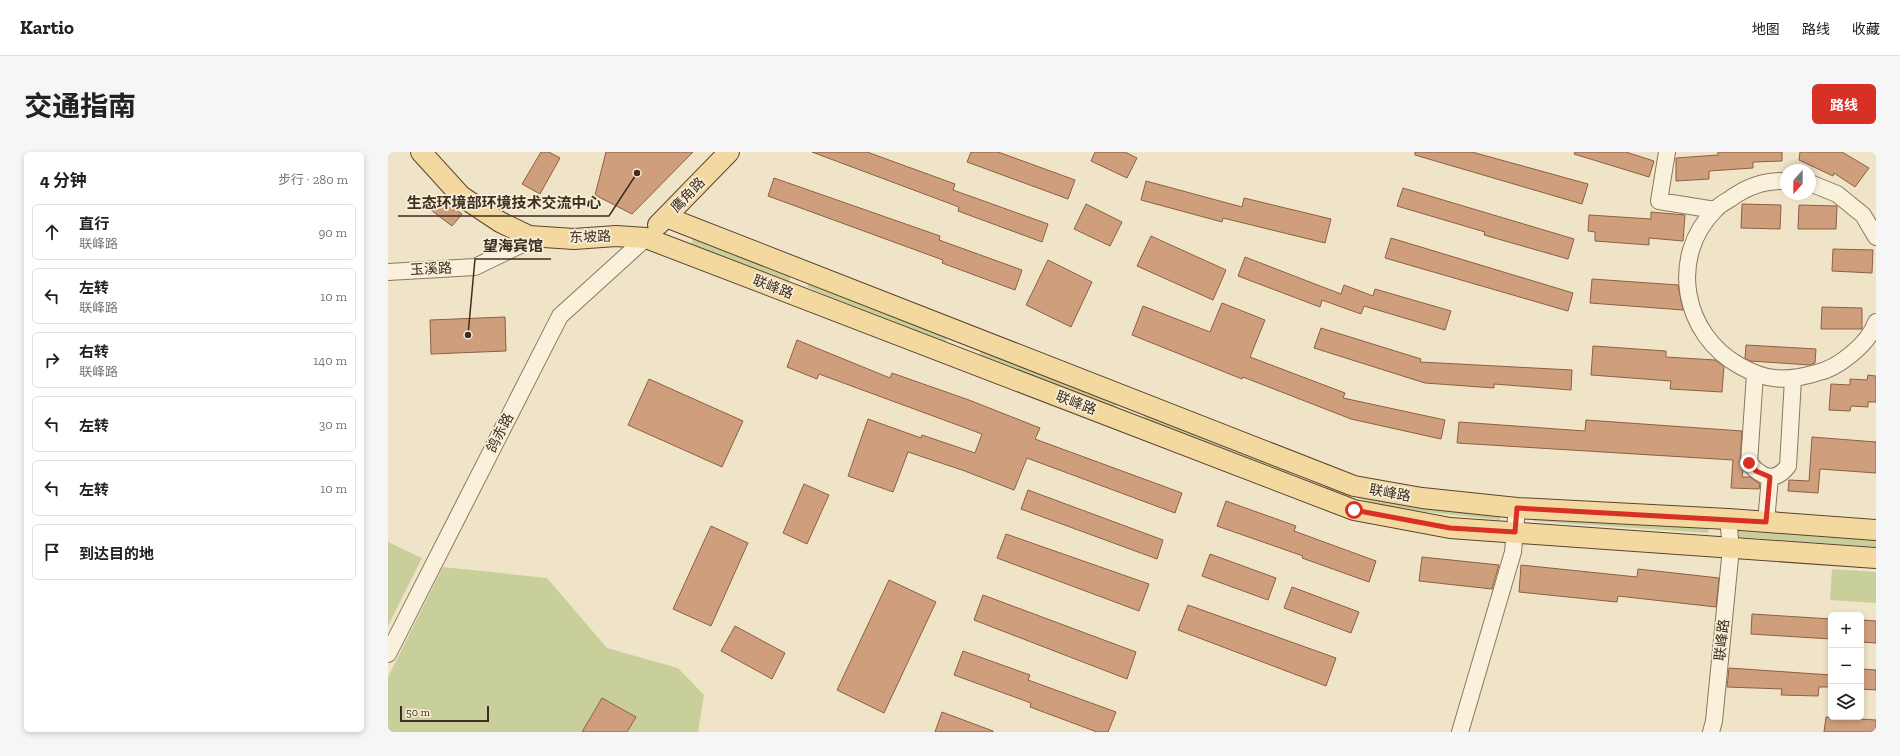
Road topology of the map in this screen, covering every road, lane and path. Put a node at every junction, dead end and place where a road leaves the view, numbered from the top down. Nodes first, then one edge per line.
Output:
1 (421, 152) edge
2 (729, 152) edge
3 (1667, 152) edge
4 (1780, 181) edge
5 (1816, 185) edge
6 (1715, 210) junction
7 (666, 217) junction
8 (540, 236) junction
9 (646, 238) junction
10 (1876, 238) edge
11 (388, 272) edge
12 (1876, 322) edge
13 (1755, 374) junction
14 (1793, 379) junction
15 (1770, 477) junction
16 (1517, 508) junction
17 (1728, 519) junction
18 (1766, 522) junction
19 (1876, 530) edge
20 (1515, 532) junction
21 (1731, 548) junction
22 (1876, 558) edge
23 (388, 654) edge
24 (1460, 732) edge
25 (1710, 732) edge

1 - 8 main road, 东坡路
2 - 7 main road, 鹰角路
3 - 6 street
4 - 6 street
5 - 10 street
6 - 13 street
7 - 9 main road, 鹰角路
7 - 16 main road, 联峰路
8 - 9 main road, 东坡路
8 - 11 street, 玉溪路
9 - 20 main road, 联峰路
9 - 23 street, 鸽赤路
12 - 14 street
13 - 14 street
13 - 15 street
14 - 15 street
15 - 18 street
16 - 17 main road, 联峰路
16 - 20 street
17 - 18 main road, 联峰路
17 - 21 street, 联峰路
18 - 19 main road, 联峰路
20 - 21 main road, 联峰路
20 - 24 street
21 - 22 main road, 联峰路
21 - 25 street, 联峰路

